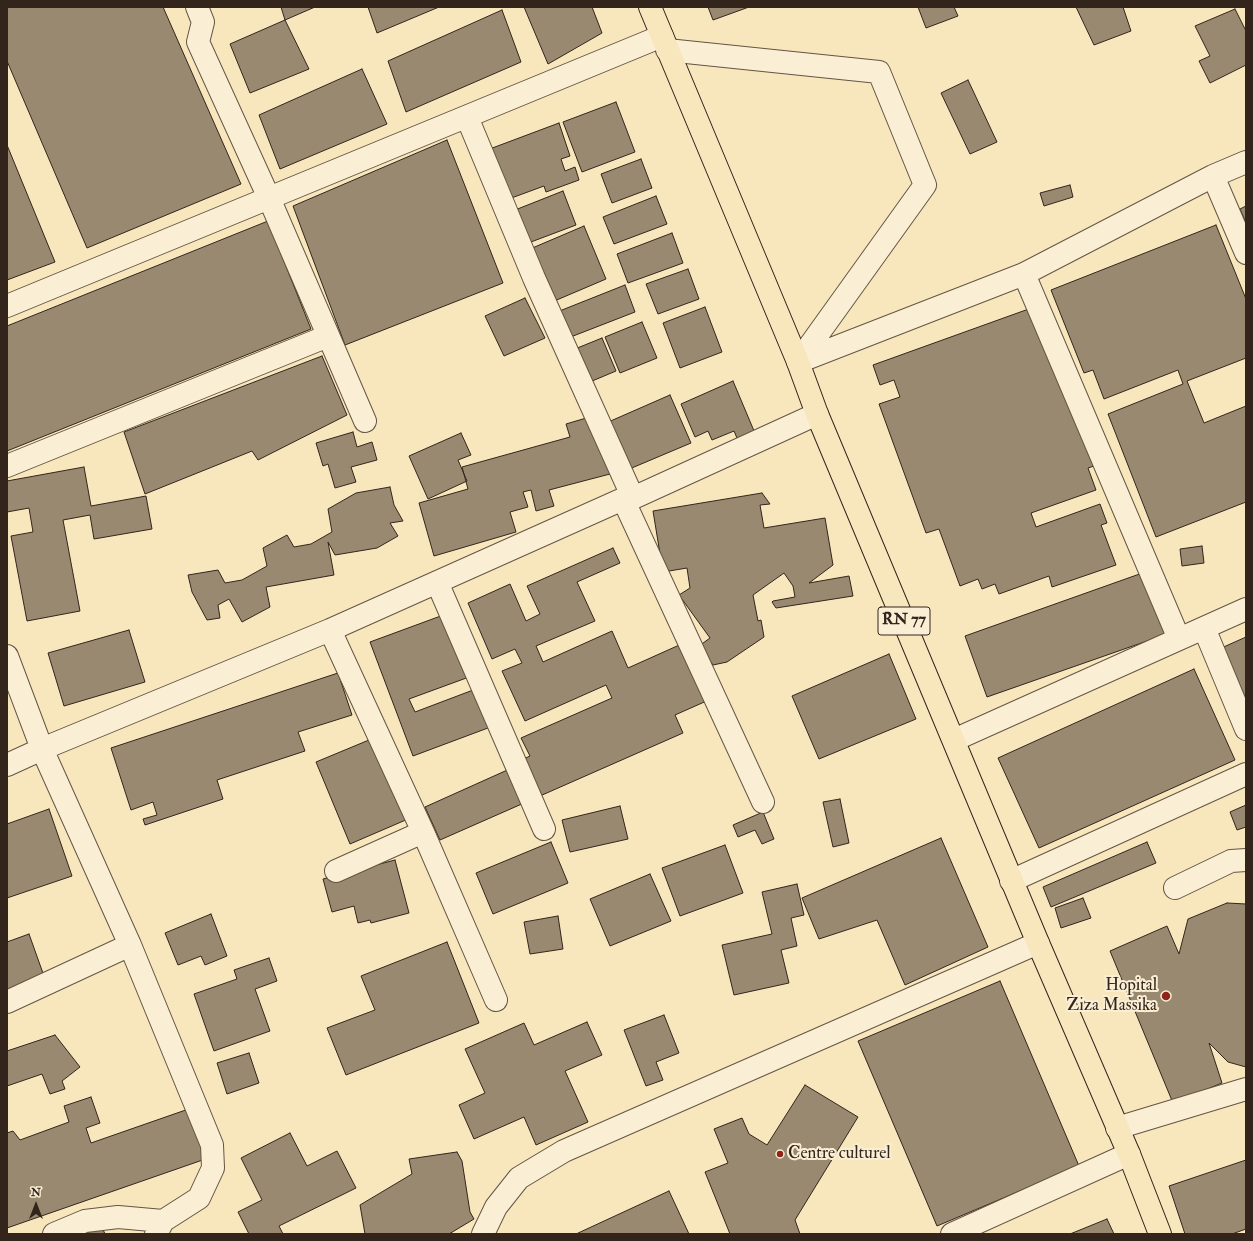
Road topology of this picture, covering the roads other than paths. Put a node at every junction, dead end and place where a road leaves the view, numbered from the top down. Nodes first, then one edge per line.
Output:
1 (197, 7) edge
2 (650, 7) edge
3 (665, 43) junction
4 (467, 117) junction
5 (1246, 162) edge
6 (1213, 176) junction
7 (269, 198) junction
8 (1246, 253) edge
9 (1024, 274) junction
10 (7, 306) edge
11 (328, 336) junction
12 (798, 362) junction
13 (817, 414) junction
14 (365, 421) dead end
15 (7, 466) edge
16 (628, 499) junction
17 (437, 582) junction
18 (1246, 609) edge
19 (1204, 628) junction
20 (330, 630) junction
21 (1179, 639) junction
22 (7, 656) edge
23 (1246, 729) edge
24 (954, 740) junction
25 (42, 749) junction
26 (7, 765) edge
27 (1246, 774) edge
28 (763, 802) dead end
29 (544, 828) dead end
30 (422, 832) junction
31 (1246, 860) edge
32 (336, 871) dead end
33 (1012, 881) junction
34 (1175, 888) dead end
35 (1038, 943) junction
36 (130, 945) junction
37 (496, 1000) dead end
38 (7, 1002) edge
39 (1246, 1089) edge
40 (1117, 1128) junction
41 (1129, 1154) junction
42 (160, 1227) edge
43 (54, 1234) edge
44 (483, 1234) edge
45 (952, 1234) edge
46 (1160, 1234) edge

1 - 7 street
2 - 3 main road, RN 77
3 - 4 street
3 - 12 main road, RN 77
3 - 12 street
4 - 7 street
4 - 16 street
5 - 6 street
6 - 8 street
6 - 9 street
7 - 10 street
7 - 11 street
9 - 12 street
9 - 21 street
11 - 14 street
11 - 15 street
12 - 13 main road, RN 77
13 - 16 street
13 - 24 main road, RN 77
16 - 17 street
16 - 28 street
17 - 20 street
17 - 29 street
18 - 19 street
19 - 21 street
19 - 23 street
20 - 25 street
20 - 30 street
21 - 24 street
22 - 25 street
24 - 33 main road, RN 77
25 - 26 street
25 - 36 street
27 - 33 street
30 - 32 street
30 - 37 street
31 - 34 street
33 - 35 main road, RN 77
35 - 40 main road, RN 77
35 - 44 street
36 - 38 street
36 - 42 street
39 - 40 street
40 - 41 main road, RN 77
41 - 45 street
41 - 46 main road, RN 77
42 - 43 street

